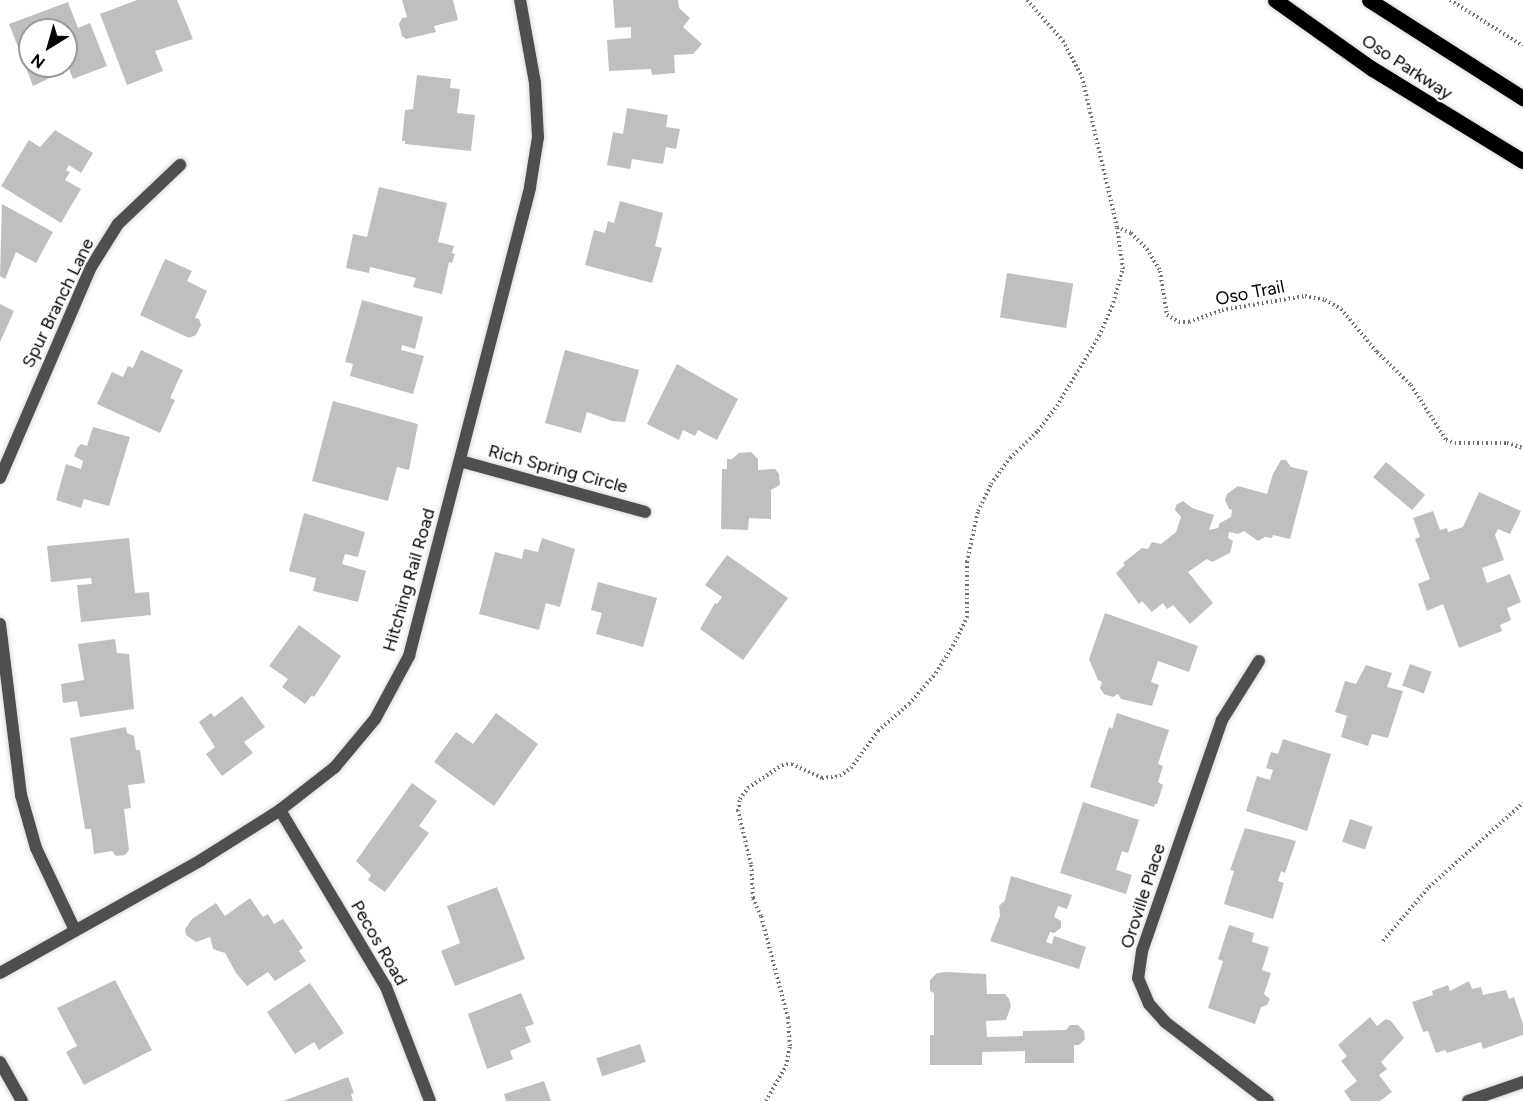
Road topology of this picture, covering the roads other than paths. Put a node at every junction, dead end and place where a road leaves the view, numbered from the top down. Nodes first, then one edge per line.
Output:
1 (520, 0) edge
2 (1275, 0) edge
3 (1369, 0) edge
4 (1523, 98) edge
5 (1523, 161) edge
6 (180, 165) dead end
7 (460, 461) junction
8 (0, 478) edge
9 (645, 512) dead end
10 (0, 624) edge
11 (1259, 661) dead end
12 (280, 810) junction
13 (75, 930) junction
14 (0, 973) edge
15 (0, 1062) edge
16 (1523, 1082) edge
17 (22, 1101) edge
18 (430, 1101) edge
19 (1268, 1101) edge
20 (1468, 1101) edge

1 - 7 street, Hitching Rail Road
2 - 5 main road, Oso Parkway
3 - 4 main road, Oso Parkway
6 - 8 street, Spur Branch Lane
7 - 9 street, Rich Spring Circle
7 - 12 street, Hitching Rail Road
10 - 13 street
11 - 19 street, Oroville Place
12 - 13 street, Hitching Rail Road
12 - 18 street, Pecos Road
13 - 14 street, Hitching Rail Road
15 - 17 street
16 - 20 street

